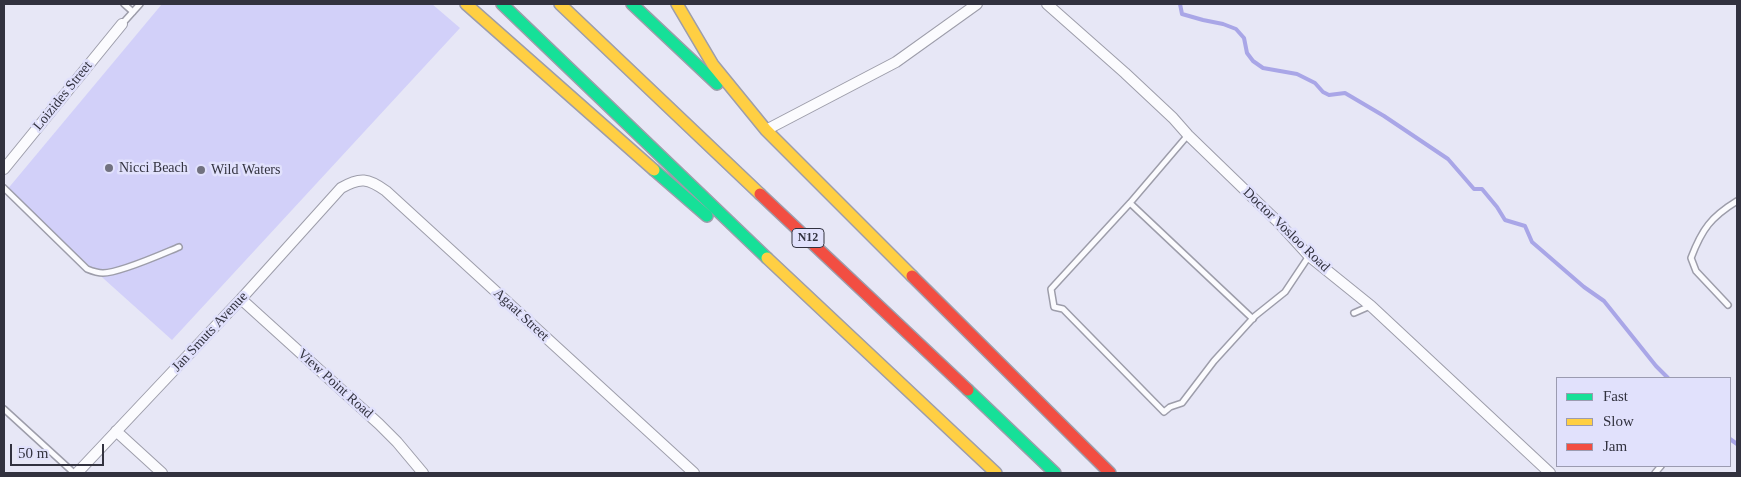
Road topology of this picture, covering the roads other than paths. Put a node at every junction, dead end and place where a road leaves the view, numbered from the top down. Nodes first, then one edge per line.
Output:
1 (124, 4) edge
2 (140, 4) edge
3 (466, 4) edge
4 (502, 4) edge
5 (560, 4) edge
6 (632, 4) edge
7 (676, 4) edge
8 (977, 4) edge
9 (1047, 4) edge
10 (133, 12) junction
11 (122, 24) joint
12 (766, 130) junction
13 (1188, 135) junction
14 (4, 169) edge
15 (4, 188) edge
16 (341, 188) joint
17 (1737, 201) edge
18 (1130, 203) junction
19 (179, 247) dead end
20 (1309, 256) junction
21 (241, 300) junction
22 (1728, 305) dead end
23 (1371, 306) junction
24 (823, 312) junction
25 (1354, 313) dead end
26 (1253, 318) junction
27 (4, 409) edge
28 (116, 431) junction
29 (76, 473) edge
30 (162, 473) edge
31 (423, 473) edge
32 (694, 473) edge
33 (996, 473) edge
34 (1055, 473) edge
35 (1110, 473) edge
36 (1550, 473) edge

1 - 10 lane
2 - 10 lane
3 - 24 highway
4 - 24 highway
5 - 34 highway, N12
6 - 12 highway
7 - 12 highway
8 - 12 street
9 - 13 street, Doctor Vosloo Road
10 - 11 lane
11 - 14 street, Loizides Street
12 - 35 highway
13 - 18 lane
13 - 20 street, Doctor Vosloo Road
15 - 19 lane
16 - 21 street, Jan Smuts Avenue
16 - 32 street, Agaat Street
17 - 22 lane
18 - 26 lane
18 - 26 lane
20 - 23 street, Doctor Vosloo Road
20 - 26 lane
21 - 28 street, Jan Smuts Avenue
21 - 31 street, View Point Road
23 - 25 lane
23 - 36 street, Doctor Vosloo Road
24 - 33 highway
27 - 29 lane
28 - 29 street, Jan Smuts Avenue
28 - 30 street

